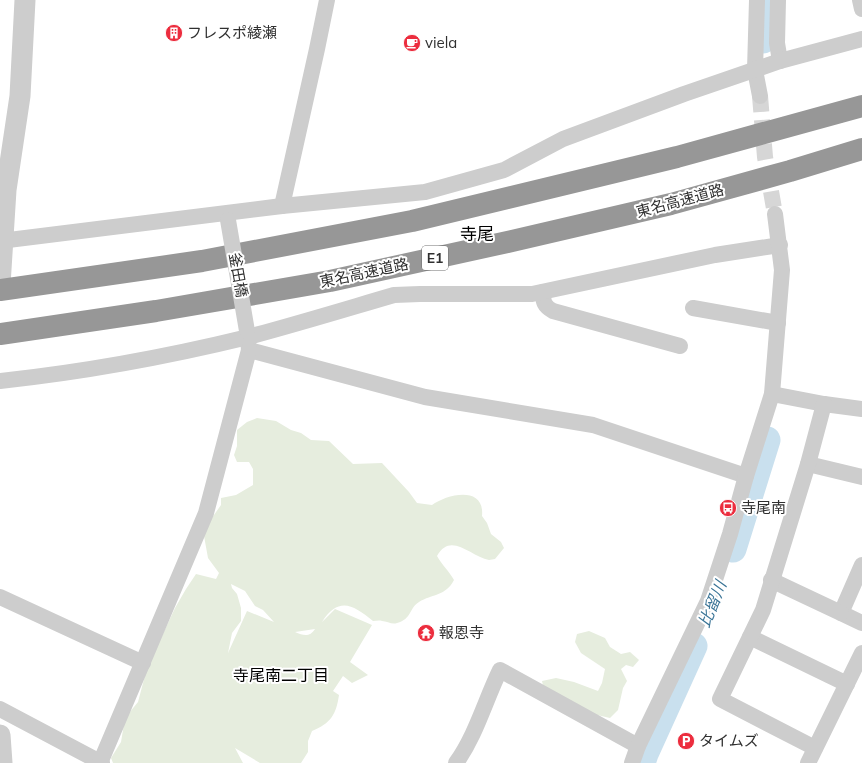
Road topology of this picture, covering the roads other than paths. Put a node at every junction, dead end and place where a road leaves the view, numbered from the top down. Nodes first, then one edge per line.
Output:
1 (25, 0) edge
2 (327, 0) edge
3 (757, 0) edge
4 (778, 0) edge
5 (860, 0) edge
6 (862, 9) edge
7 (862, 39) edge
8 (780, 61) junction
9 (755, 70) junction
10 (760, 96) tunnel mouth
11 (862, 106) edge
12 (862, 149) edge
13 (282, 206) junction
14 (775, 214) tunnel mouth
15 (227, 217) junction
16 (1, 243) edge
17 (780, 245) junction
18 (0, 285) edge
19 (0, 290) edge
20 (543, 292) junction
21 (693, 308) dead end
22 (778, 323) junction
23 (0, 334) edge
24 (248, 339) junction
25 (680, 346) dead end
26 (0, 381) edge
27 (772, 394) junction
28 (824, 404) junction
29 (862, 409) edge
30 (808, 464) junction
31 (746, 476) junction
32 (862, 477) edge
33 (862, 565) edge
34 (772, 580) junction
35 (0, 598) edge
36 (841, 613) junction
37 (862, 624) edge
38 (750, 637) junction
39 (862, 653) edge
40 (143, 663) junction
41 (847, 684) junction
42 (0, 709) edge
43 (0, 735) edge
44 (638, 746) junction
45 (815, 748) junction
46 (2, 763) edge
47 (101, 763) edge
48 (456, 763) edge
49 (632, 763) edge
50 (808, 763) edge

1 - 16 street
2 - 13 street
3 - 9 street
4 - 8 street
5 - 6 street
7 - 8 street
8 - 9 street
9 - 10 street
9 - 13 street
11 - 19 highway
12 - 23 highway, 東名高速道路 / E1
13 - 15 street
14 - 17 street
15 - 16 street
15 - 24 street, 釜田橋, bridge
16 - 18 street
17 - 20 street
17 - 22 street
20 - 24 street
20 - 25 street
21 - 22 street
22 - 27 street
24 - 26 street
24 - 31 street
24 - 40 street
27 - 28 street
27 - 31 street
28 - 29 street
28 - 30 street
30 - 32 street
30 - 34 street
31 - 44 street
33 - 36 street
34 - 36 street
34 - 38 street
35 - 40 street
36 - 37 street
38 - 41 street
38 - 45 street
39 - 41 street
40 - 47 street
41 - 45 street
42 - 47 street
43 - 46 street
44 - 48 street
44 - 49 street
45 - 50 street

